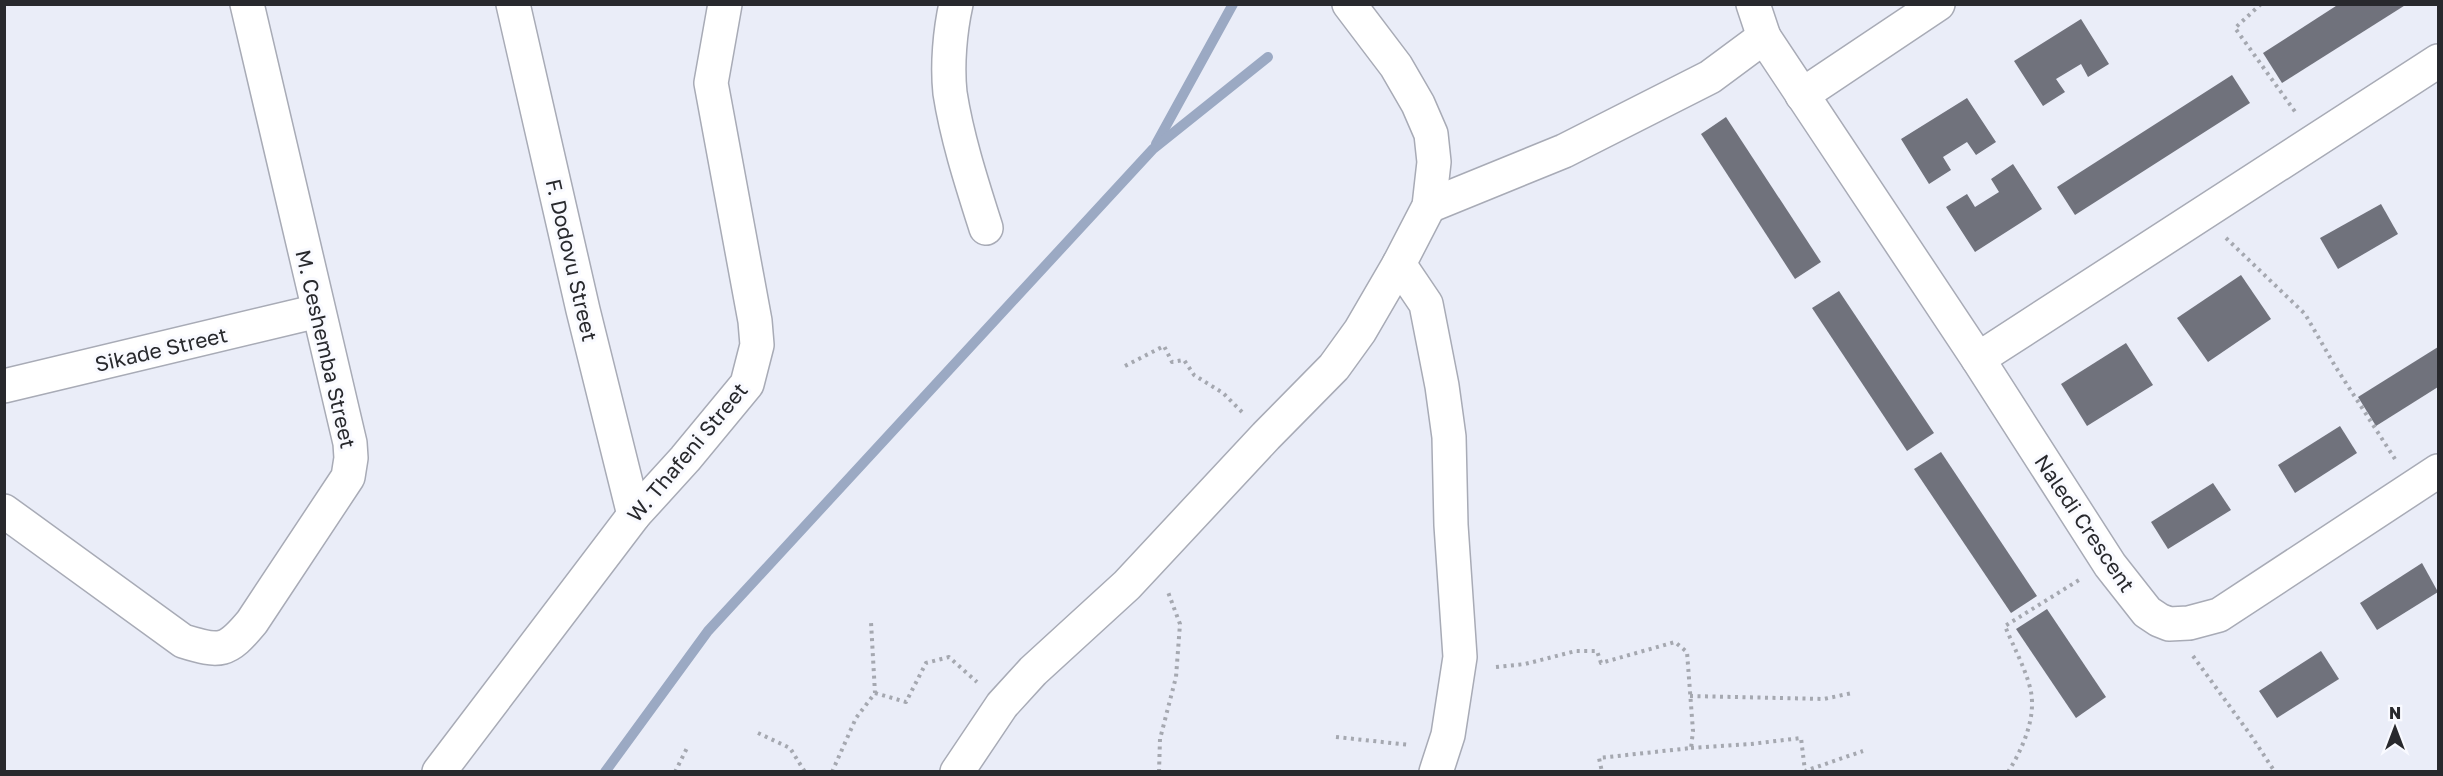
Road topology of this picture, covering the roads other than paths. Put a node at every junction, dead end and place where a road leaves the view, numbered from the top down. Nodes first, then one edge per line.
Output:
1 (247, 4) edge
2 (513, 4) edge
3 (725, 4) edge
4 (956, 4) edge
5 (1349, 4) edge
6 (1753, 4) edge
7 (1938, 4) edge
8 (1764, 37) junction
9 (2439, 61) edge
10 (1802, 95) junction
11 (1429, 206) junction
12 (986, 228) dead end
13 (1399, 264) junction
14 (318, 311) junction
15 (1978, 359) junction
16 (4, 386) edge
17 (2426, 480) edge
18 (4, 511) edge
19 (634, 515) junction
20 (1440, 760) edge
21 (439, 771) edge
22 (957, 771) edge

1 - 14 street, M. Ceshemba Street
2 - 19 street, F. Dodovu Street
3 - 19 street, W. Thafeni Street
4 - 12 street
5 - 11 street
6 - 8 street, Naledi Crescent
7 - 10 street
8 - 10 street, Naledi Crescent
8 - 11 street
9 - 15 street
10 - 15 street, Naledi Crescent
11 - 13 street
13 - 20 street
13 - 22 street
14 - 16 street, Sikade Street
14 - 18 street, M. Ceshemba Street
15 - 17 street, Naledi Crescent
19 - 21 street, W. Thafeni Street

